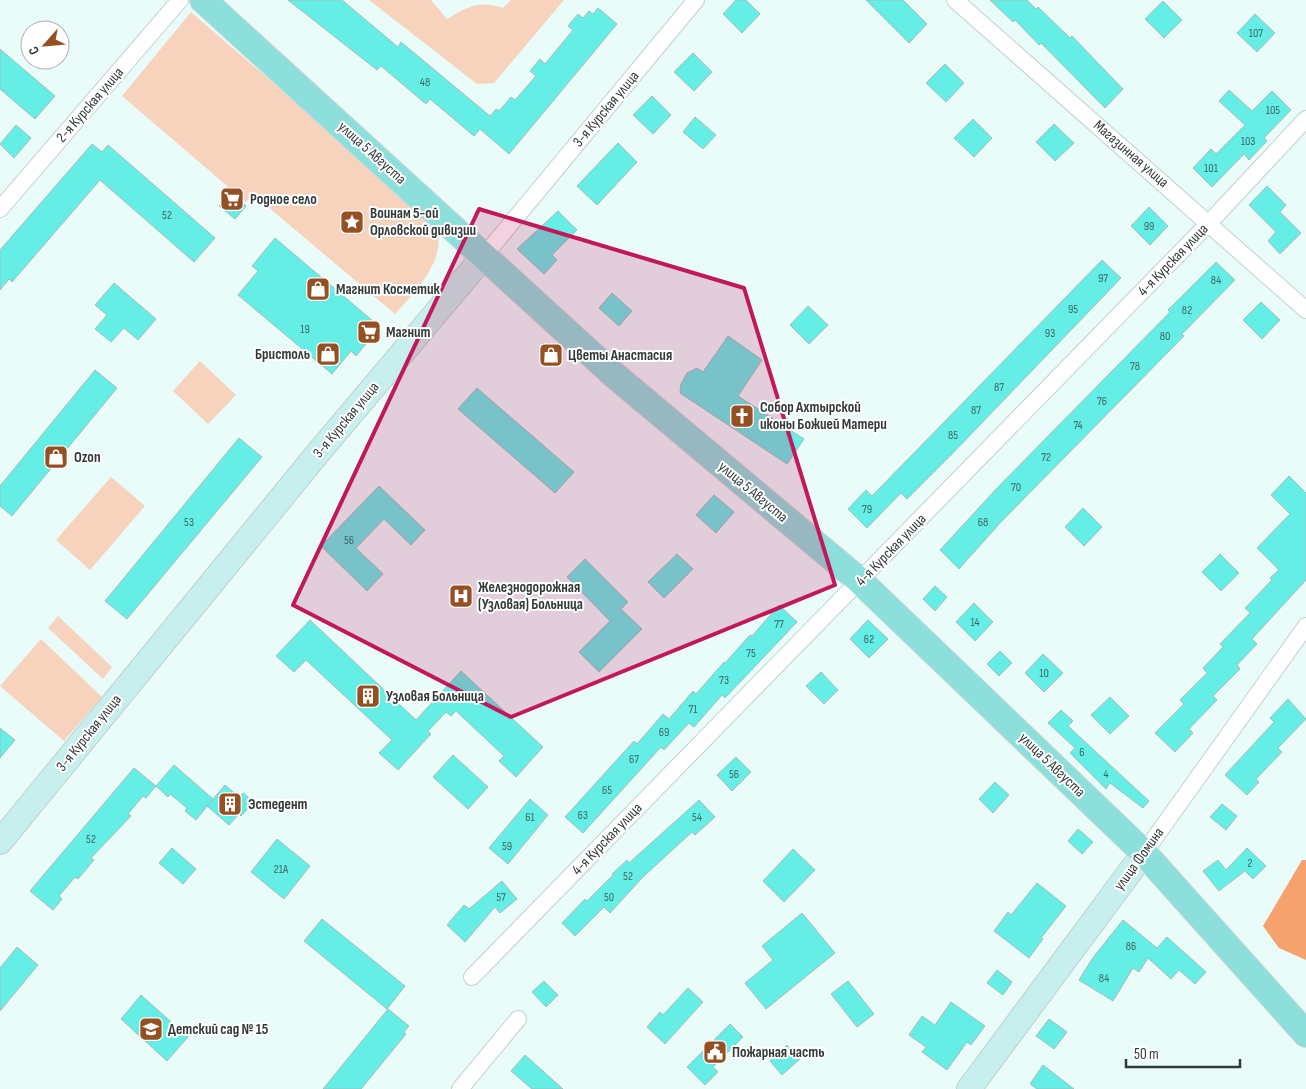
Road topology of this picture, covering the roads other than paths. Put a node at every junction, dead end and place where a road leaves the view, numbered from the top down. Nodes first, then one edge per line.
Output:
1 (180, 0) edge
2 (203, 0) edge
3 (696, 0) edge
4 (955, 0) edge
5 (1306, 119) edge
6 (0, 209) edge
7 (1209, 223) junction
8 (484, 256) junction
9 (1306, 310) edge
10 (860, 581) junction
11 (1306, 626) edge
12 (0, 842) edge
13 (1144, 853) junction
14 (472, 977) dead end
15 (518, 1019) dead end
16 (1306, 1034) edge
17 (460, 1089) edge
18 (969, 1089) edge

1 - 6 street, 2-я Курская улица
2 - 8 main road, улица 5 Августа
3 - 8 street, 3-я Курская улица
4 - 7 street, Магазинная улица
5 - 7 street, 4-я Курская улица
7 - 9 street, Магазинная улица
7 - 10 street, 4-я Курская улица
8 - 10 main road, улица 5 Августа
8 - 12 main road, 3-я Курская улица
10 - 13 main road, улица 5 Августа
10 - 14 street, 4-я Курская улица
11 - 13 street, улица Фомина
13 - 16 main road, улица 5 Августа
13 - 18 main road, улица Фомина
15 - 17 street

